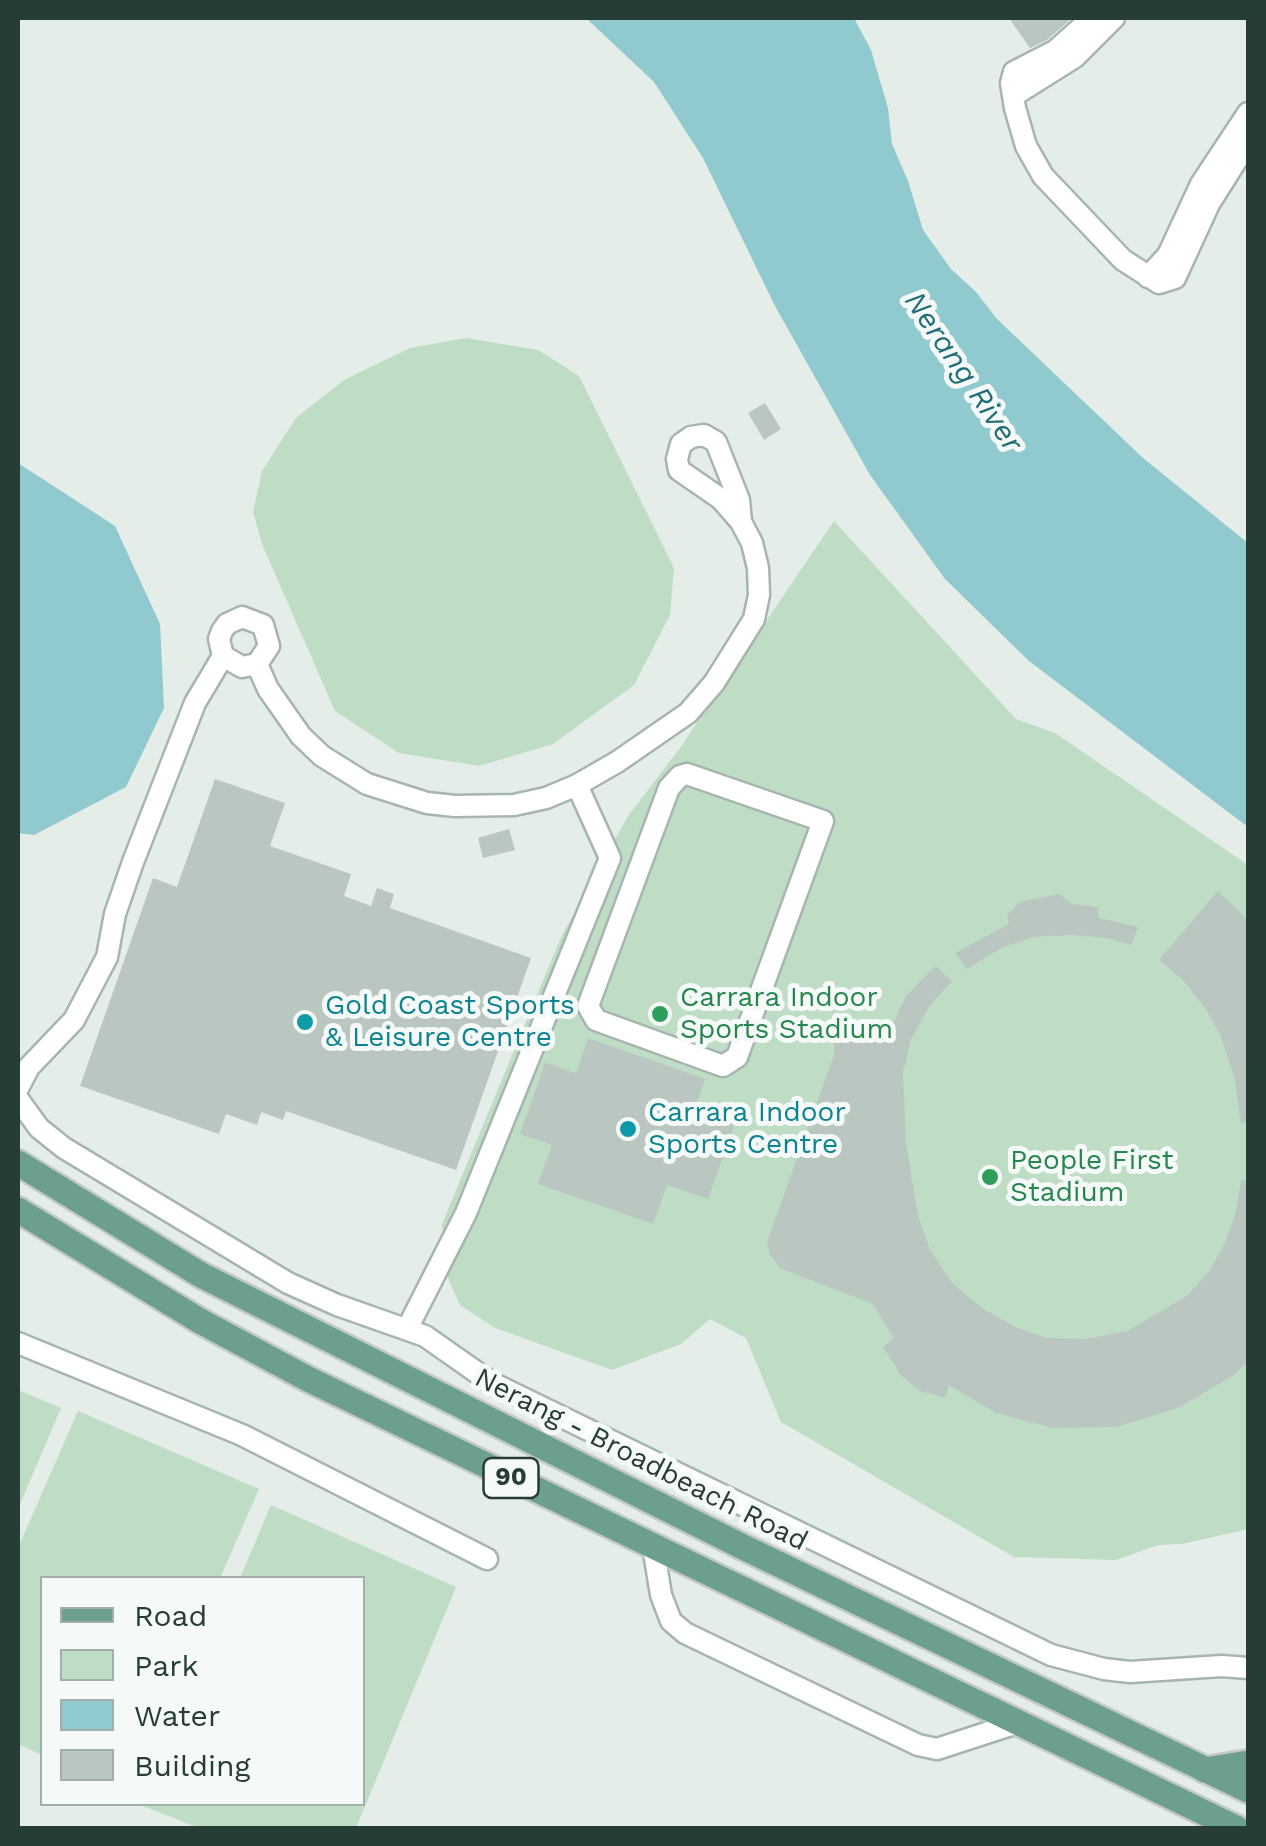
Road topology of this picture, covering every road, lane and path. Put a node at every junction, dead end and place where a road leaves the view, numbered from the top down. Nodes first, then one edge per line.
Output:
1 (1092, 18) edge
2 (1114, 18) edge
3 (1069, 51) junction
4 (1248, 114) edge
5 (1248, 142) edge
6 (1216, 175) junction
7 (742, 522) dead end
8 (224, 656) junction
9 (257, 664) junction
10 (578, 785) junction
11 (610, 858) junction
12 (638, 871) junction
13 (18, 1088) edge
14 (18, 1099) edge
15 (18, 1163) edge
16 (18, 1210) edge
17 (407, 1330) junction
18 (18, 1343) edge
19 (653, 1546) junction
20 (487, 1559) dead end
21 (1248, 1668) edge
22 (1017, 1724) junction
23 (1248, 1763) edge
24 (1205, 1770) junction
25 (1248, 1790) edge
26 (1227, 1826) edge

1 - 3 street
2 - 3 street
3 - 6 street
4 - 6 street
5 - 6 street
7 - 10 street
8 - 9 street
8 - 9 street
8 - 13 street
9 - 10 street
10 - 11 street
11 - 12 street
11 - 17 street
12 - 12 street
14 - 17 street
15 - 24 main road, Nerang - Broadbeach Road / 90
16 - 19 main road, 90
17 - 21 street
18 - 20 street
19 - 22 main road, 90
19 - 22 street
22 - 26 main road, 90
23 - 24 main road
24 - 25 main road, Nerang - Broadbeach Road / 90

